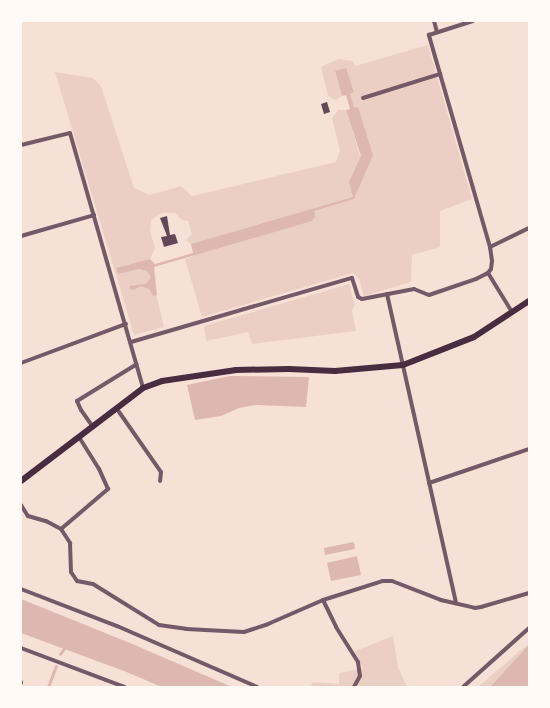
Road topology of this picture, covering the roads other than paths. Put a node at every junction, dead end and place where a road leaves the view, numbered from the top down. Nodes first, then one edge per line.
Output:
1 (434, 21) edge
2 (473, 21) edge
3 (437, 32) junction
4 (440, 74) junction
5 (363, 98) dead end
6 (21, 145) edge
7 (94, 215) junction
8 (529, 228) edge
9 (21, 236) edge
10 (490, 246) junction
11 (488, 273) junction
12 (387, 294) junction
13 (529, 301) edge
14 (512, 312) junction
15 (126, 324) junction
16 (131, 342) junction
17 (21, 363) edge
18 (137, 364) junction
19 (403, 365) junction
20 (143, 388) junction
21 (117, 408) junction
22 (93, 427) junction
23 (80, 438) junction
24 (529, 449) edge
25 (21, 481) edge
26 (160, 481) dead end
27 (429, 483) junction
28 (21, 505) edge
29 (61, 529) junction
30 (21, 589) edge
31 (529, 593) edge
32 (323, 600) junction
33 (456, 603) junction
34 (529, 628) edge
35 (21, 648) edge
36 (116, 685) edge
37 (125, 687) edge
38 (257, 687) edge
39 (354, 687) edge
40 (463, 687) edge

1 - 3 street
2 - 3 street
3 - 4 street
4 - 5 street
4 - 10 street
6 - 7 street
7 - 9 street
7 - 15 street
8 - 10 street
10 - 11 street
11 - 12 street
11 - 14 street
12 - 16 street
12 - 19 street
13 - 14 main road
14 - 19 main road
15 - 16 street
15 - 17 street
16 - 18 street
18 - 20 street
18 - 22 street
19 - 20 main road
19 - 27 street
20 - 21 main road
21 - 22 main road
21 - 26 street
22 - 23 main road
23 - 25 main road
23 - 29 street
24 - 27 street
27 - 33 street
28 - 29 street
29 - 32 street
30 - 38 street
31 - 33 street
32 - 33 street
32 - 39 street
34 - 40 street
35 - 36 street
36 - 37 street

